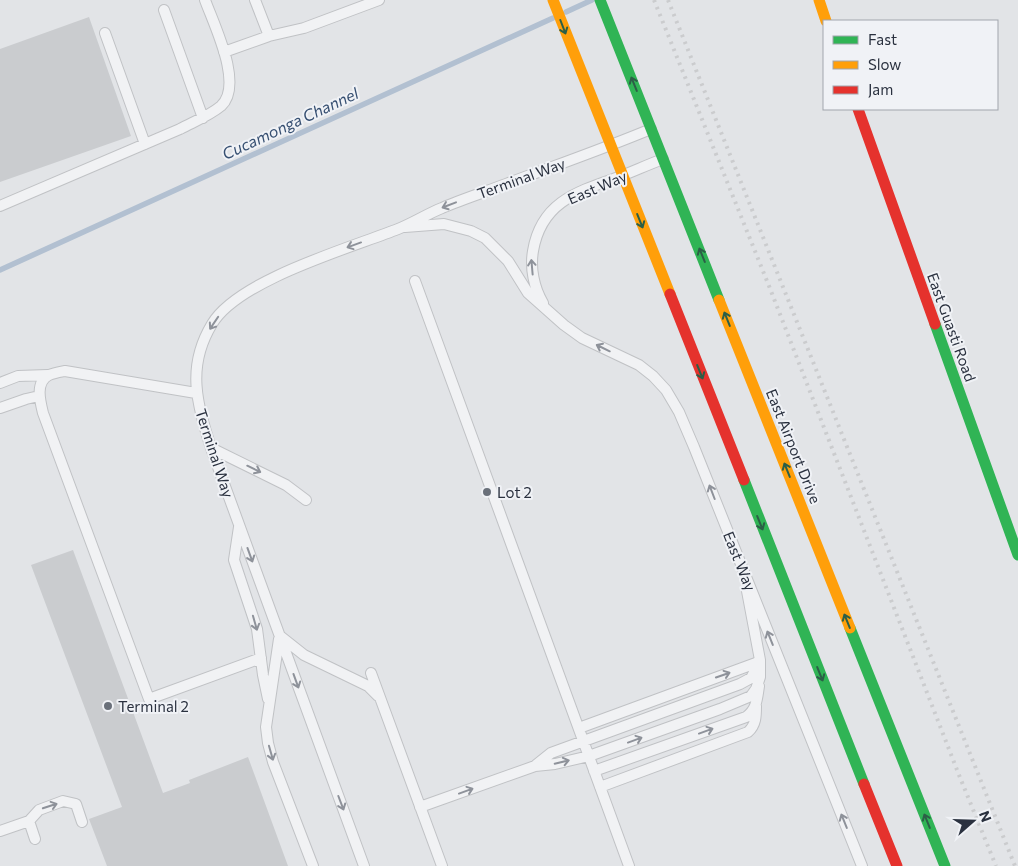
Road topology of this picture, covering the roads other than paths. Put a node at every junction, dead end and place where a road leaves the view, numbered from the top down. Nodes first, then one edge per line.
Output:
1 (205, 0) edge
2 (255, 0) edge
3 (379, 0) edge
4 (553, 0) edge
5 (600, 0) edge
6 (819, 0) edge
7 (164, 10) dead end
8 (826, 20) edge
9 (105, 33) dead end
10 (269, 36) junction
11 (224, 52) junction
12 (858, 110) edge
13 (203, 118) junction
14 (652, 129) junction
15 (145, 144) junction
16 (610, 146) junction
17 (663, 159) junction
18 (622, 176) junction
19 (0, 206) edge
20 (399, 228) junction
21 (416, 281) dead end
22 (550, 312) junction
23 (48, 375) junction
24 (0, 383) edge
25 (196, 393) junction
26 (39, 396) junction
27 (0, 408) edge
28 (211, 448) junction
29 (306, 500) dead end
30 (239, 526) junction
31 (1018, 555) edge
32 (743, 570) junction
33 (279, 635) junction
34 (261, 658) junction
35 (760, 660) junction
36 (371, 673) dead end
37 (760, 677) junction
38 (381, 701) junction
39 (756, 704) junction
40 (270, 705) junction
41 (578, 728) junction
42 (583, 742) junction
43 (589, 756) junction
44 (535, 766) junction
45 (594, 771) junction
46 (600, 787) junction
47 (420, 808) junction
48 (29, 821) junction
49 (82, 822) dead end
50 (0, 831) edge
51 (36, 839) dead end
52 (313, 866) edge
53 (364, 866) edge
54 (442, 866) edge
55 (629, 866) edge
56 (862, 866) edge
57 (897, 866) edge
58 (945, 866) edge

1 - 11 lane
2 - 10 lane
3 - 10 lane
4 -> 16 main road
14 -> 5 main road, East Airport Drive
6 - 8 main road
7 - 13 lane
9 - 15 lane
10 - 11 lane
11 - 13 lane
12 - 31 main road, East Guasti Road
13 - 15 lane
14 - 16 lane, Terminal Way
14 - 17 main road, East Airport Drive
15 - 19 lane
16 - 18 main road
16 -> 20 lane, Terminal Way
17 - 18 lane, East Way
58 -> 17 main road, East Airport Drive
22 -> 18 lane, East Way
18 -> 57 main road
20 - 22 lane, East Way
20 -> 25 lane, Terminal Way
21 - 41 lane
32 -> 22 lane, East Way
23 - 24 lane
23 - 25 lane
23 - 26 lane
25 - 28 lane, Terminal Way
26 - 27 lane
26 - 34 lane
28 -> 29 lane
28 - 30 lane, Terminal Way
30 -> 33 lane, Terminal Way
30 -> 34 lane
32 - 35 lane
56 -> 32 lane, East Way
33 - 38 lane
33 - 40 lane
33 -> 53 lane, Terminal Way
34 - 40 lane
35 - 37 lane
41 -> 35 lane
35 - 42 lane
36 - 38 lane
37 - 39 lane
43 -> 37 lane
38 - 47 lane
45 -> 39 lane
39 - 46 lane
40 -> 52 lane
41 - 42 lane
42 - 43 lane
42 - 44 lane
44 -> 43 lane
43 - 45 lane
47 -> 44 lane
45 - 46 lane
46 - 55 lane
47 - 54 lane
48 -> 49 lane
48 - 50 lane
48 - 51 lane

